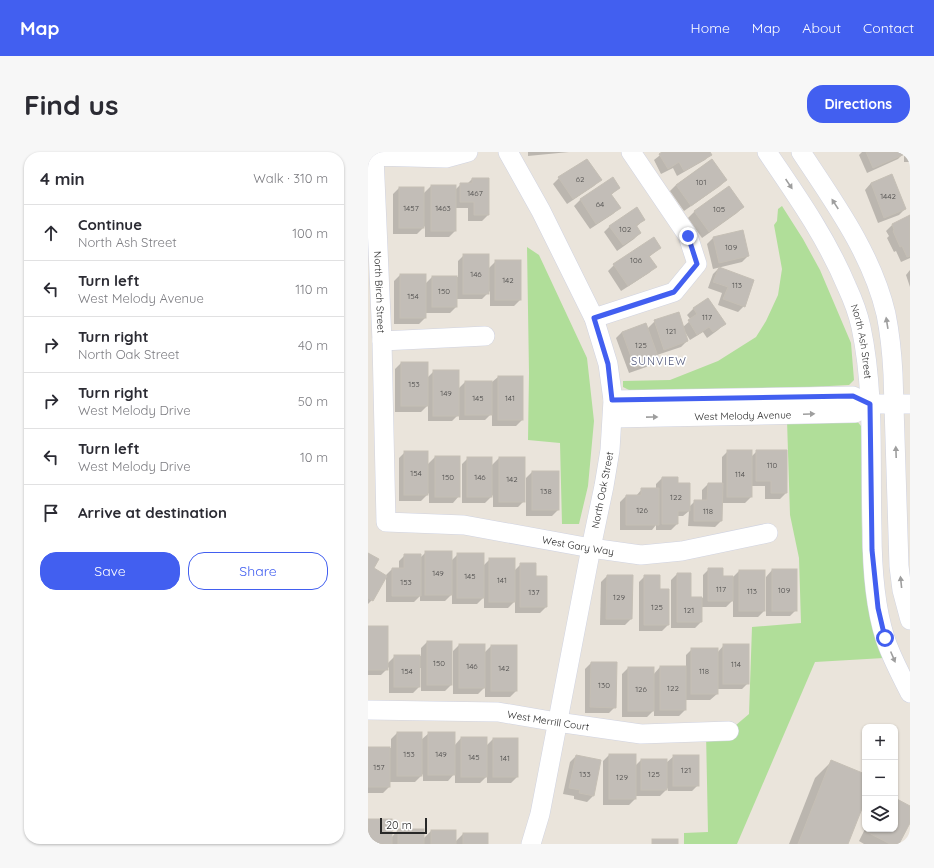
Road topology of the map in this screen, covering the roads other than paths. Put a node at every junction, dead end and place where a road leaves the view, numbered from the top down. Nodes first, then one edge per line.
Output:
1 (468, 152) edge
2 (508, 152) edge
3 (631, 152) edge
4 (767, 152) edge
5 (801, 152) edge
6 (594, 318) junction
7 (485, 336) dead end
8 (382, 341) junction
9 (870, 404) junction
10 (902, 404) edge
11 (612, 409) junction
12 (386, 522) joint
13 (768, 533) dead end
14 (591, 548) junction
15 (910, 620) edge
16 (910, 693) edge
17 (368, 710) edge
18 (557, 722) junction
19 (729, 731) dead end
20 (531, 844) edge

1 - 8 street, North Birch Street
2 - 6 street, North Oak Street
3 - 6 street
4 -> 9 street, North Ash Street
10 -> 5 street
6 - 11 street, North Oak Street
7 - 8 street
8 - 12 street, North Birch Street
9 - 10 street, West Melody Avenue
9 - 11 street, West Melody Avenue
9 -> 16 street, North Ash Street
15 -> 10 street
11 - 14 street, North Oak Street
12 - 14 street, West Gary Way
13 - 14 street, West Gary Way
14 - 18 street, North Oak Street
17 - 18 street, West Merrill Court
18 - 19 street, West Merrill Court
18 - 20 street, North Oak Street

